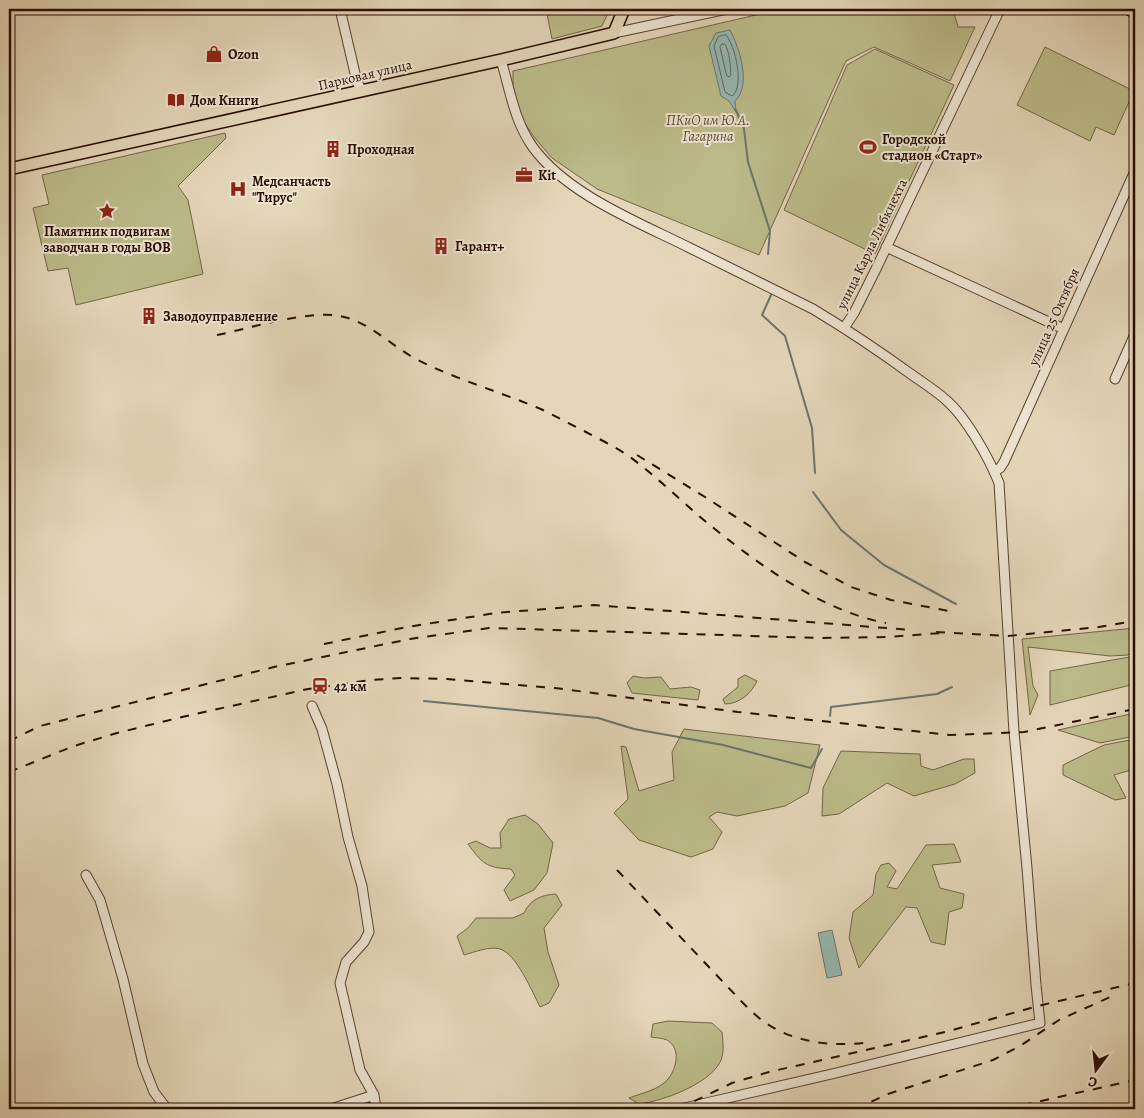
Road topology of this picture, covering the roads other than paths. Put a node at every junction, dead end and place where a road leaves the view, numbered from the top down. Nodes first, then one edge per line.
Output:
1 (340, 9) edge
2 (624, 9) edge
3 (727, 9) edge
4 (1000, 9) edge
5 (1129, 9) edge
6 (1135, 12) edge
7 (614, 34) junction
8 (501, 60) junction
9 (362, 91) junction
10 (9, 168) edge
11 (1135, 171) edge
12 (886, 247) junction
13 (844, 328) junction
14 (1064, 329) junction
15 (1135, 334) edge
16 (1115, 379) dead end
17 (994, 472) junction
18 (312, 706) dead end
19 (86, 875) dead end
20 (374, 1096) junction
21 (167, 1109) edge
22 (331, 1109) edge
23 (376, 1109) edge
24 (680, 1109) edge

1 - 9 street
2 - 7 main road
3 - 7 street, Парковая улица
4 - 12 street, улица Карла Либкнехта
5 - 6 main road
7 - 8 main road, Парковая улица
8 - 9 main road, Парковая улица
8 - 13 street
9 - 10 main road, Парковая улица
11 - 14 street, улица 25 Октября
12 - 13 street, улица Карла Либкнехта
12 - 14 street
13 - 17 street
14 - 17 street, улица 25 Октября
15 - 16 street
17 - 24 street
18 - 20 street
19 - 21 street
20 - 22 street
20 - 23 street

